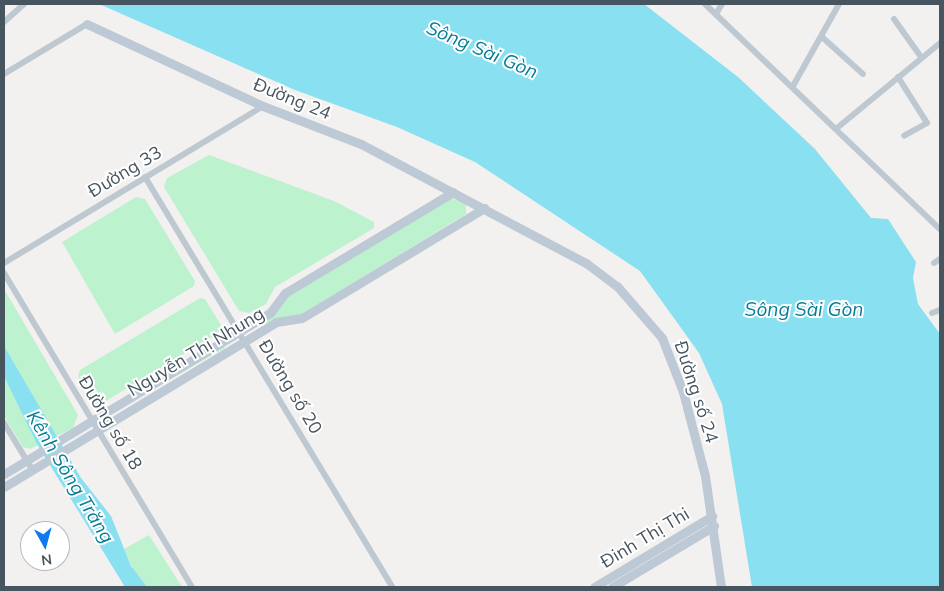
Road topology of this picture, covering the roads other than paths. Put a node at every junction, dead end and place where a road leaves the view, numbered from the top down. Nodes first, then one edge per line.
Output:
1 (24, 4) edge
2 (705, 4) edge
3 (722, 4) edge
4 (839, 4) edge
5 (716, 14) junction
6 (894, 19) dead end
7 (4, 22) edge
8 (87, 24) joint
9 (822, 37) junction
10 (940, 43) edge
11 (921, 58) junction
12 (4, 74) edge
13 (863, 74) dead end
14 (898, 77) junction
15 (793, 86) junction
16 (263, 106) junction
17 (836, 128) junction
18 (904, 136) dead end
19 (145, 178) junction
20 (453, 192) junction
21 (484, 208) junction
22 (940, 228) edge
23 (4, 263) edge
24 (4, 273) edge
25 (940, 310) edge
26 (932, 313) dead end
27 (239, 332) junction
28 (246, 342) junction
29 (91, 422) junction
30 (4, 423) edge
31 (96, 430) junction
32 (26, 460) junction
33 (32, 469) junction
34 (4, 474) edge
35 (4, 487) edge
36 (712, 516) junction
37 (714, 526) junction
38 (192, 587) edge
39 (392, 587) edge
40 (594, 587) edge
41 (612, 587) edge
42 (721, 587) edge

1 - 7 street
2 - 5 street
3 - 5 street
4 - 9 street
5 - 15 street
6 - 11 street
8 - 12 street
8 - 16 street, Đường 24
9 - 13 street
9 - 15 street
10 - 11 street
11 - 14 street
14 - 17 street
14 - 18 street
15 - 17 street
16 - 19 street, Đường 33
16 - 20 street, Đường 24
17 - 22 street
19 - 23 street, Đường 33
19 - 27 street, Đường số 20
20 - 21 street, Đường 24
20 - 27 street, Nguyễn Thị Nhung
21 - 28 street, Nguyễn Thị Nhung
21 - 36 street, Đường số 24
24 - 29 street, Đường số 18
25 - 26 street
27 - 28 street, Đường số 20
27 - 29 street, Nguyễn Thị Nhung
28 - 31 street, Nguyễn Thị Nhung
28 - 39 street, Đường số 20
29 - 31 street, Đường số 18
29 - 32 street, Nguyễn Thị Nhung
30 - 32 street
31 - 33 street, Nguyễn Thị Nhung
31 - 38 street, Đường số 18
32 - 33 street
32 - 34 street, Nguyễn Thị Nhung
33 - 35 street, Nguyễn Thị Nhung
36 - 37 street, Đường số 24
36 - 40 street, Đinh Thị Thi
37 - 41 street, Đinh Thị Thi
37 - 42 street, Đường số 24

